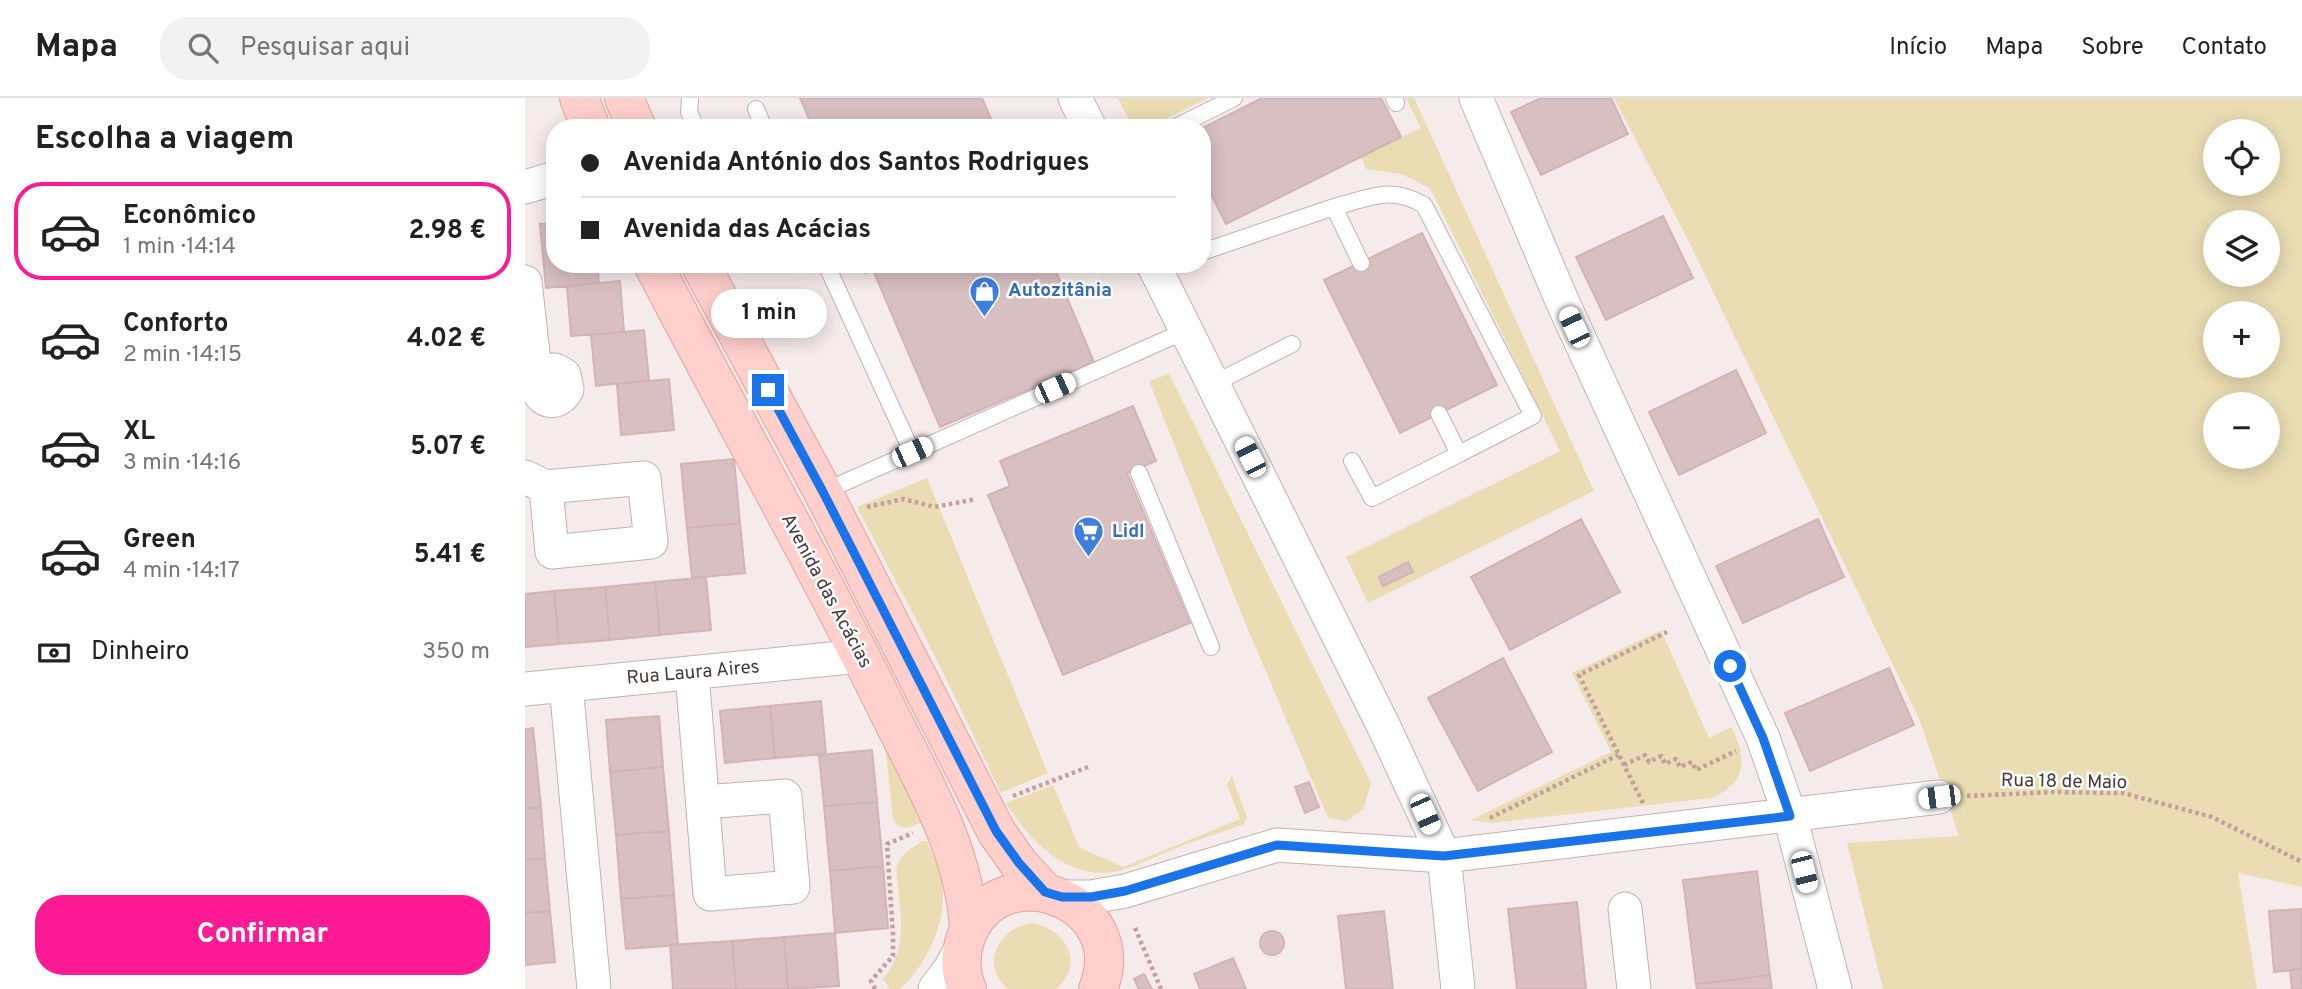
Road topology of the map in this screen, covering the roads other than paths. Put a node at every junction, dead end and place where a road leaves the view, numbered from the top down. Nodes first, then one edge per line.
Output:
1 (579, 98) edge
2 (624, 98) edge
3 (690, 98) edge
4 (1075, 98) edge
5 (1234, 98) edge
6 (1476, 98) edge
7 (756, 109) dead end
8 (587, 119) edge
9 (633, 119) edge
10 (692, 119) edge
11 (760, 119) edge
12 (1086, 119) edge
13 (1192, 119) edge
14 (546, 181) edge
15 (525, 187) edge
16 (1334, 207) junction
17 (1211, 249) edge
18 (1361, 263) dead end
19 (658, 273) edge
20 (705, 273) edge
21 (830, 273) edge
22 (1163, 273) edge
23 (525, 282) edge
24 (1185, 331) junction
25 (1292, 344) dead end
26 (536, 384) dead end
27 (1213, 384) junction
28 (1439, 414) dead end
29 (912, 452) junction
30 (1459, 454) junction
31 (1352, 461) dead end
32 (1139, 474) dead end
33 (823, 492) junction
34 (1212, 647) dead end
35 (861, 656) junction
36 (692, 673) junction
37 (566, 685) junction
38 (525, 689) edge
39 (1939, 797) road end
40 (703, 802) dead end
41 (1790, 816) junction
42 (1444, 856) junction
43 (1162, 878) junction
44 (1054, 895) junction
45 (1625, 909) dead end
46 (966, 936) junction
47 (1101, 979) edge
48 (594, 989) edge
49 (935, 989) edge
50 (967, 989) edge
51 (1458, 989) edge
52 (1633, 989) edge
53 (1835, 989) edge

1 - 8 main road
2 - 9 main road
3 - 10 lane
4 - 12 street
5 - 13 lane
6 - 41 street
7 - 11 lane
14 - 15 street
16 - 17 lane
16 - 18 lane
16 - 30 lane
19 - 35 main road, Avenida das Acácias
20 - 33 main road
21 - 29 lane
22 - 24 street
23 - 26 street
24 - 27 street
24 - 29 lane
25 - 27 lane
27 - 42 street
28 - 30 lane
29 - 33 lane
30 - 31 lane
32 - 34 lane
33 - 44 main road
35 - 36 street, Rua Laura Aires
35 - 46 main road, Avenida das Acácias
36 - 37 street, Rua Laura Aires
36 - 40 street
37 - 38 street, Rua Laura Aires
37 - 48 street
39 - 41 street
41 - 42 street
41 - 53 street
42 - 43 street
42 - 51 street
43 - 44 street
43 - 47 street
44 - 46 main road
44 - 47 main road
45 - 52 street
46 - 49 street
46 - 50 main road, Avenida das Acácias

